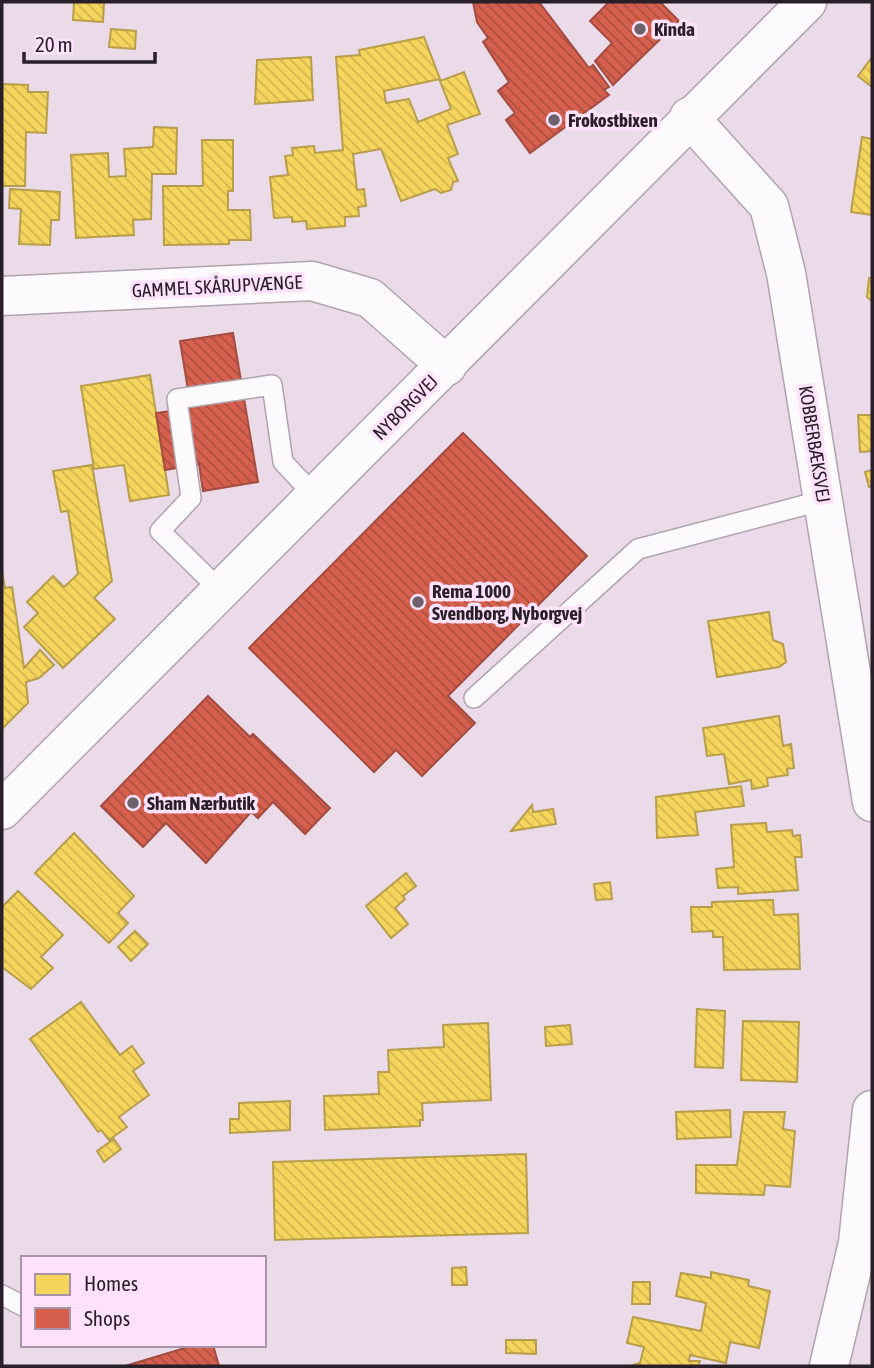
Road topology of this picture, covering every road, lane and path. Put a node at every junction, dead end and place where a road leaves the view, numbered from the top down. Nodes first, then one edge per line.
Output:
1 (807, 2) edge
2 (689, 117) junction
3 (2, 296) edge
4 (447, 366) junction
5 (315, 496) junction
6 (824, 500) junction
7 (220, 590) junction
8 (474, 698) dead end
9 (872, 802) edge
10 (2, 810) edge
11 (872, 1110) edge
12 (2, 1295) edge
13 (21, 1305) edge
14 (829, 1366) edge

1 - 2 street, NYBORGVEJ
2 - 4 street, NYBORGVEJ
2 - 6 street, KOBBERBÆKSVEJ
3 - 4 street, GAMMEL SKÅRUPVÆNGE
4 - 5 street, NYBORGVEJ
5 - 7 street, NYBORGVEJ
5 - 7 lane
6 - 8 lane
6 - 9 street, KOBBERBÆKSVEJ
7 - 10 street, NYBORGVEJ
11 - 14 street
12 - 13 lane

